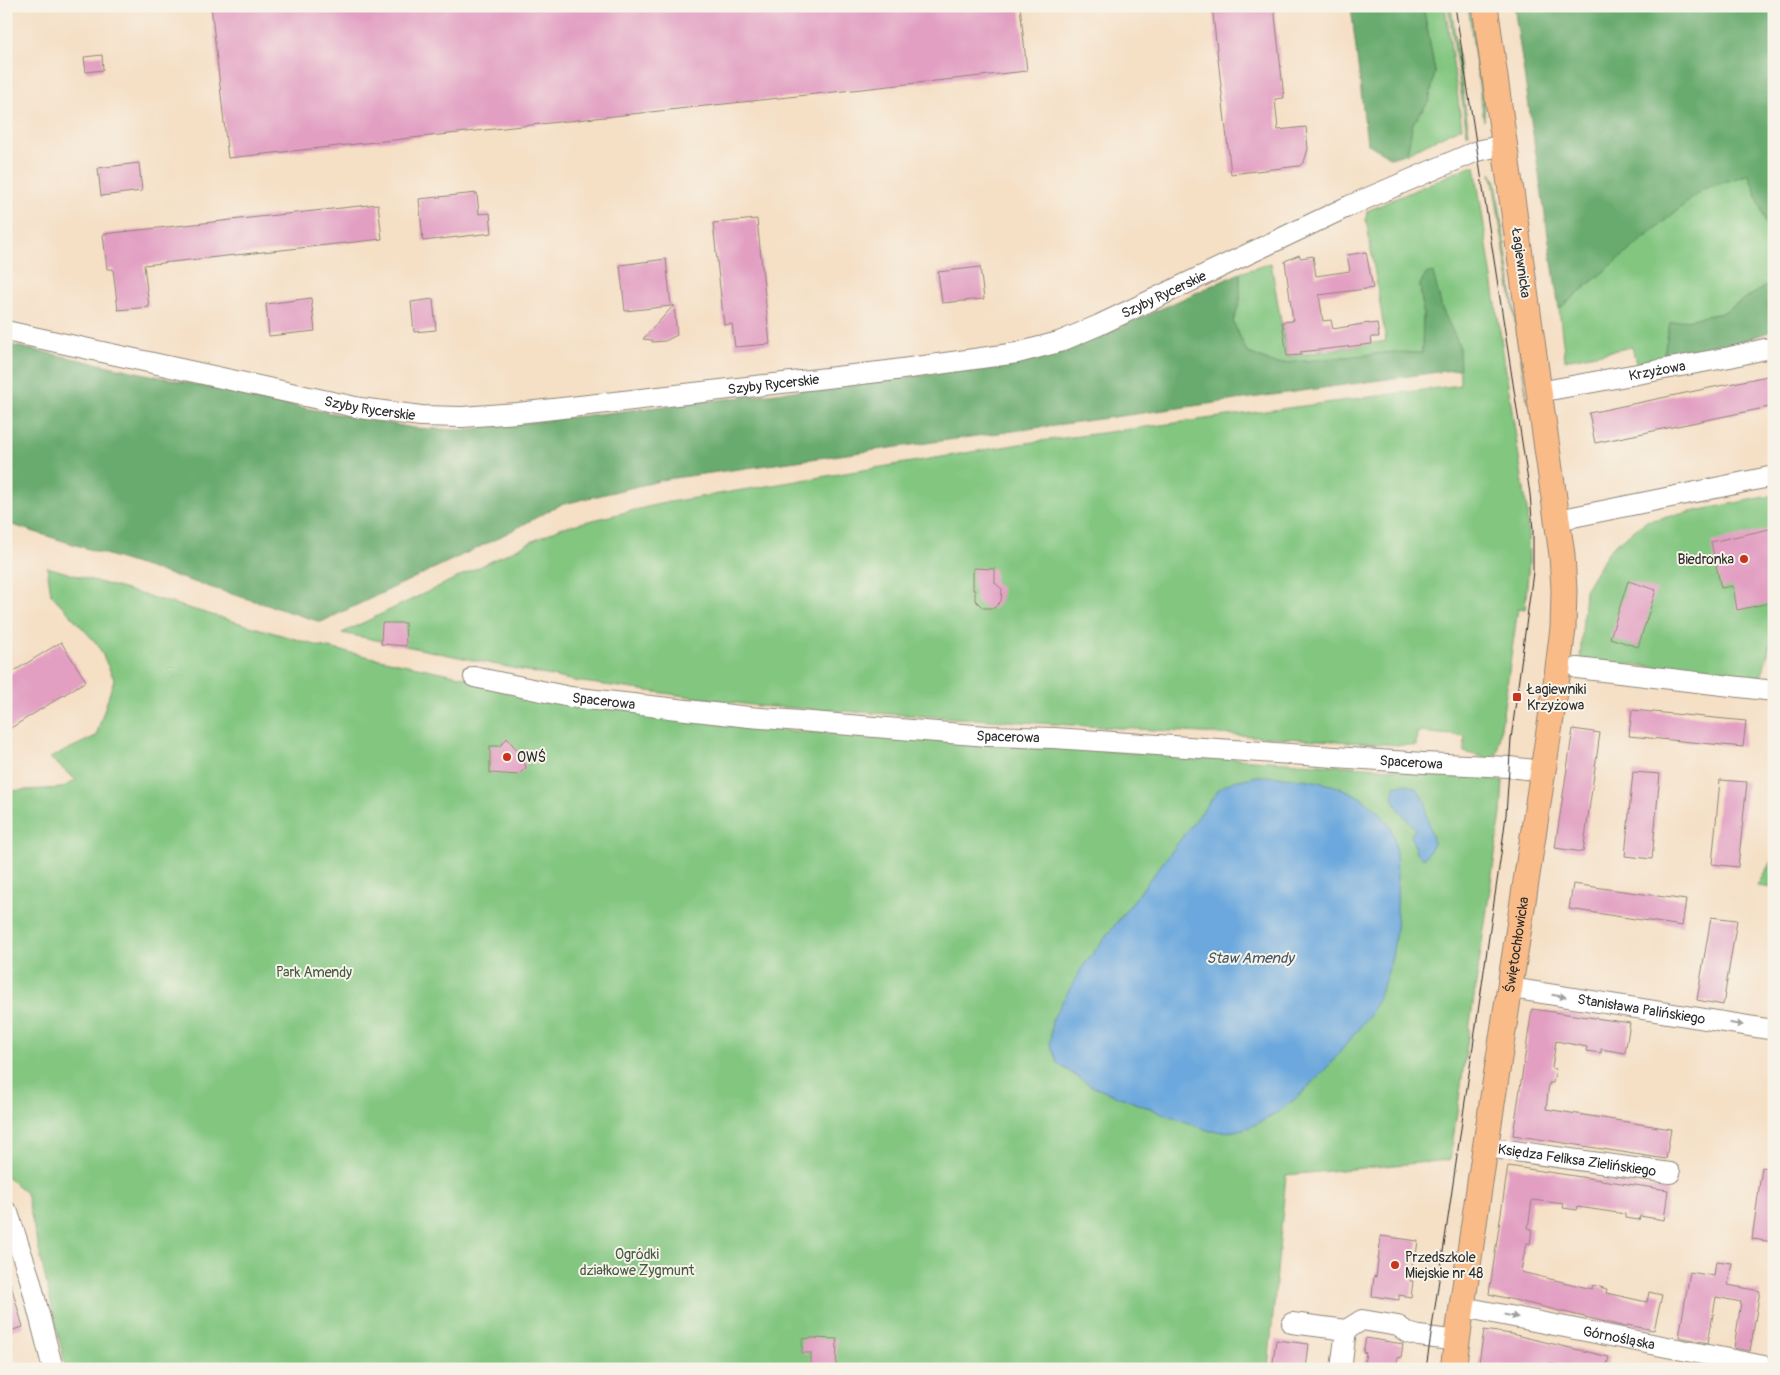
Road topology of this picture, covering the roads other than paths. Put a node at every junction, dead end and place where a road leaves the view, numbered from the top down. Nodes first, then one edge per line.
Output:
1 (1486, 6) edge
2 (1504, 145) junction
3 (6, 332) edge
4 (1774, 346) edge
5 (1540, 392) junction
6 (1774, 476) edge
7 (1558, 520) junction
8 (1577, 668) dead end
9 (474, 677) dead end
10 (1774, 691) edge
11 (1543, 771) junction
12 (1510, 988) junction
13 (1774, 1030) edge
14 (1486, 1147) junction
15 (1670, 1173) dead end
16 (6, 1211) edge
17 (1463, 1307) junction
18 (1292, 1323) dead end
19 (1346, 1330) junction
20 (1458, 1341) junction
21 (1774, 1368) edge
22 (53, 1369) edge
23 (1340, 1369) edge
24 (1454, 1369) edge

1 - 2 main road, Łagiewnicka
2 - 3 street, Szyby Rycerskie
2 - 5 main road, Łagiewnicka
4 - 5 street, Krzyżowa
5 - 7 main road, Łagiewnicka
6 - 7 street
7 - 11 main road, Świętochłowicka
8 - 10 street
9 - 11 street, Spacerowa
11 - 12 main road, Świętochłowicka
12 -> 13 street, Stanisława Palińskiego
12 - 14 main road, Świętochłowicka
14 - 15 street, Księdza Feliksa Zielińskiego
14 - 17 main road, Świętochłowicka
16 - 22 street
17 - 20 main road, Świętochłowicka
17 -> 21 street, Górnośląska
18 - 19 street
19 - 20 street
19 - 23 street
20 - 24 main road, Świętochłowicka

